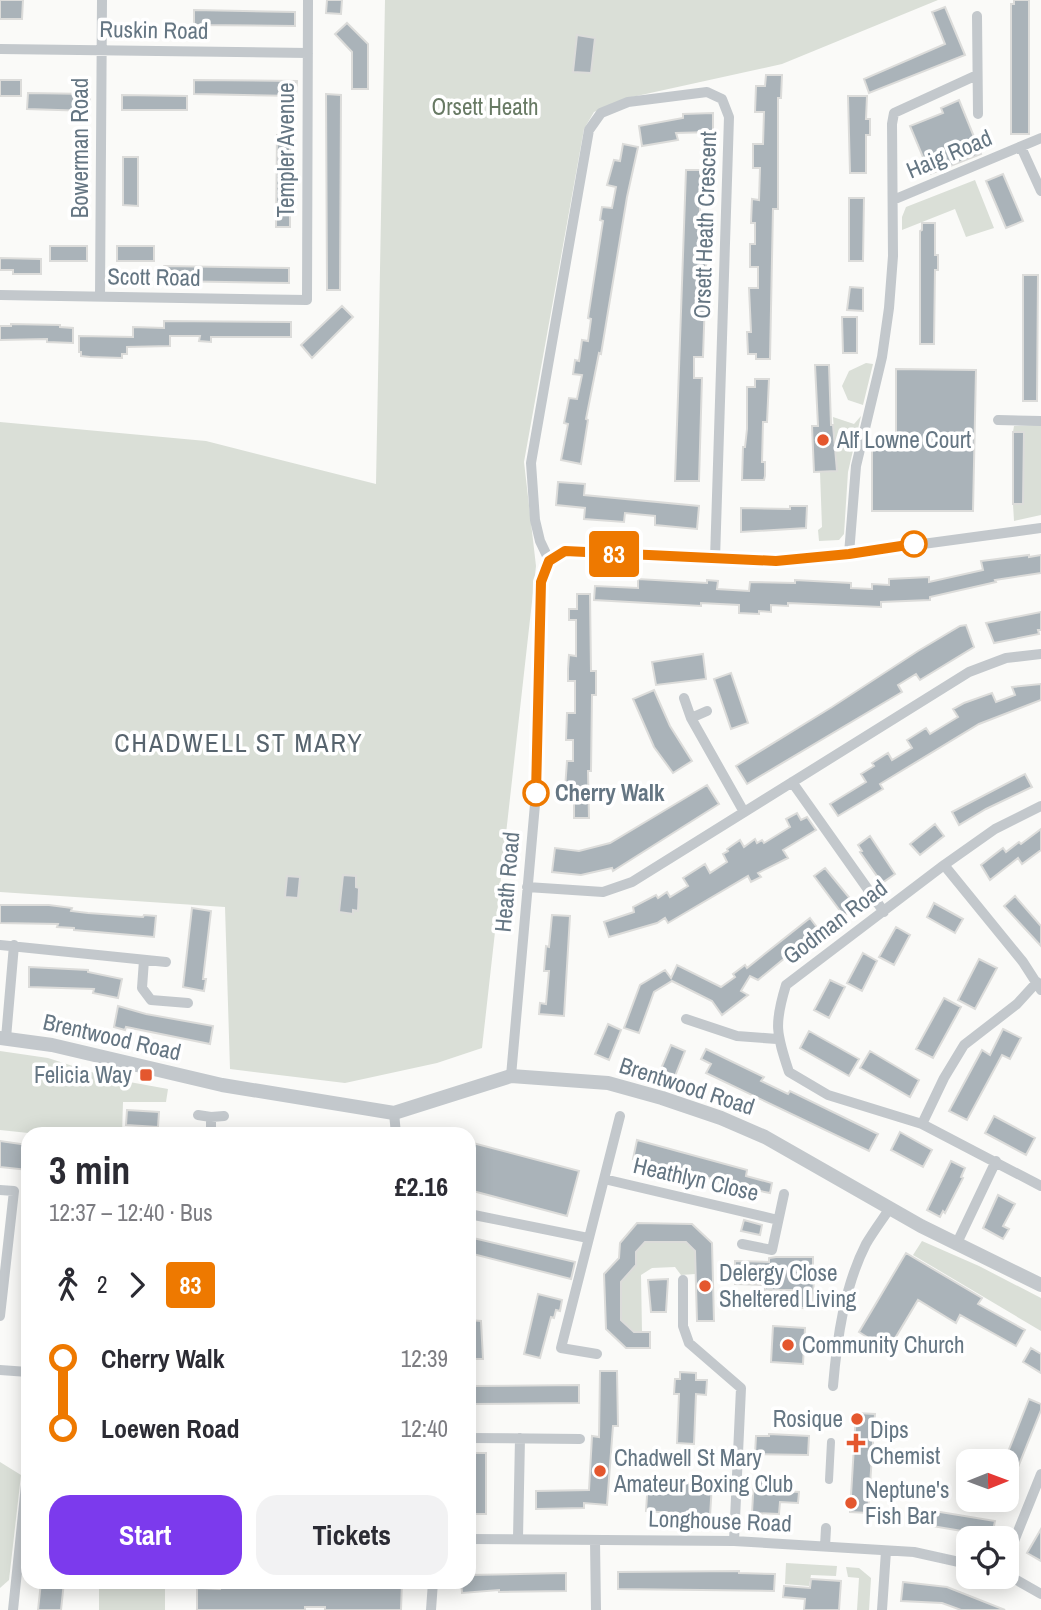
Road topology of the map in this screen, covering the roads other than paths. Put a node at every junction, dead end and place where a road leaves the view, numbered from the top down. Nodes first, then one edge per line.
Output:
1 (102, 0) edge
2 (308, 0) edge
3 (977, 16) dead end
4 (0, 48) edge
5 (101, 50) junction
6 (308, 53) junction
7 (977, 75) junction
8 (978, 114) dead end
9 (1041, 138) edge
10 (1021, 147) junction
11 (1041, 191) edge
12 (893, 200) junction
13 (0, 295) edge
14 (100, 297) junction
15 (307, 300) joint
16 (998, 420) dead end
17 (1041, 421) edge
18 (1041, 528) edge
19 (849, 554) junction
20 (715, 559) junction
21 (549, 561) junction
22 (1041, 653) edge
23 (684, 698) dead end
24 (707, 711) dead end
25 (691, 718) junction
26 (792, 782) junction
27 (1041, 806) edge
28 (744, 812) junction
29 (944, 865) junction
30 (527, 887) junction
31 (884, 912) junction
32 (0, 945) edge
33 (15, 945) junction
34 (144, 960) junction
35 (166, 962) dead end
36 (1039, 986) edge
37 (188, 1003) dead end
38 (686, 1019) dead end
39 (3, 1038) edge
40 (777, 1038) junction
41 (511, 1076) junction
42 (394, 1113) junction
43 (198, 1115) dead end
44 (224, 1116) dead end
45 (620, 1116) dead end
46 (211, 1117) junction
47 (922, 1124) junction
48 (211, 1127) edge
49 (395, 1127) edge
50 (996, 1161) junction
51 (604, 1180) junction
52 (1041, 1186) edge
53 (0, 1190) edge
54 (14, 1191) junction
55 (21, 1192) edge
56 (785, 1194) dead end
57 (890, 1208) junction
58 (476, 1215) edge
59 (779, 1220) junction
60 (588, 1238) junction
61 (742, 1244) dead end
62 (956, 1245) junction
63 (683, 1280) dead end
64 (1041, 1285) edge
65 (0, 1316) edge
66 (597, 1354) dead end
67 (0, 1370) edge
68 (21, 1372) edge
69 (833, 1386) dead end
70 (476, 1438) edge
71 (520, 1438) junction
72 (580, 1438) dead end
73 (831, 1442) dead end
74 (1041, 1474) edge
75 (829, 1480) dead end
76 (826, 1528) dead end
77 (1019, 1529) edge
78 (21, 1533) edge
79 (518, 1538) junction
80 (476, 1539) edge
81 (595, 1541) junction
82 (734, 1541) junction
83 (825, 1546) junction
84 (886, 1551) junction
85 (956, 1561) edge
86 (1019, 1581) edge
87 (432, 1589) edge
88 (1041, 1594) edge
89 (13, 1610) edge
90 (431, 1610) edge
91 (596, 1610) edge
92 (882, 1610) edge

1 - 5 street, Bowerman Road
2 - 6 street, Templer Avenue
3 - 7 street
4 - 5 street, Ruskin Road
5 - 6 street, Ruskin Road
5 - 14 street, Bowerman Road
6 - 15 street, Templer Avenue
7 - 8 street
7 - 12 street
9 - 10 street, Haig Road
10 - 11 street, Haig Road
10 - 12 street, Haig Road
12 - 19 street
13 - 14 street, Scott Road
14 - 15 street, Scott Road
16 - 17 street
18 - 19 street
19 - 20 street
20 - 21 street
20 - 21 street, Orsett Heath Crescent
21 - 30 street, Heath Road
22 - 26 street
23 - 25 street
24 - 25 street
25 - 28 street
26 - 28 street
26 - 31 street
27 - 29 street, Godman Road
28 - 30 street
29 - 31 street, Godman Road
29 - 36 street
30 - 41 street, Heath Road
31 - 40 street, Godman Road
32 - 33 street
33 - 34 street
33 - 39 street
34 - 35 street
34 - 37 street
36 - 47 street
38 - 40 street
39 - 42 street, Brentwood Road
40 - 47 street, Godman Road
41 - 42 street, Brentwood Road
41 - 57 street, Brentwood Road
42 - 49 street
43 - 46 street
44 - 46 street
45 - 51 street, Heathlyn Close
46 - 48 street
47 - 50 street, Godman Road
50 - 52 street, Godman Road
50 - 62 street
51 - 59 street, Heathlyn Close
51 - 60 street, Heathlyn Close
53 - 54 street
54 - 55 street
54 - 65 street
56 - 59 street, Heathlyn Close
57 - 62 street, Brentwood Road
57 - 69 street
58 - 60 street
59 - 61 street, Heathlyn Close
60 - 66 street, Heathlyn Close
62 - 64 street, Brentwood Road
63 - 82 street
67 - 68 street
70 - 71 street
71 - 72 street
71 - 79 street
73 - 75 street
74 - 77 street
76 - 83 street
78 - 89 street
79 - 80 street, Longhouse Road
79 - 81 street, Longhouse Road
81 - 82 street, Longhouse Road
81 - 91 street
82 - 83 street, Longhouse Road
83 - 84 street, Longhouse Road
84 - 85 street, Longhouse Road
84 - 92 street
86 - 88 street
87 - 90 street

